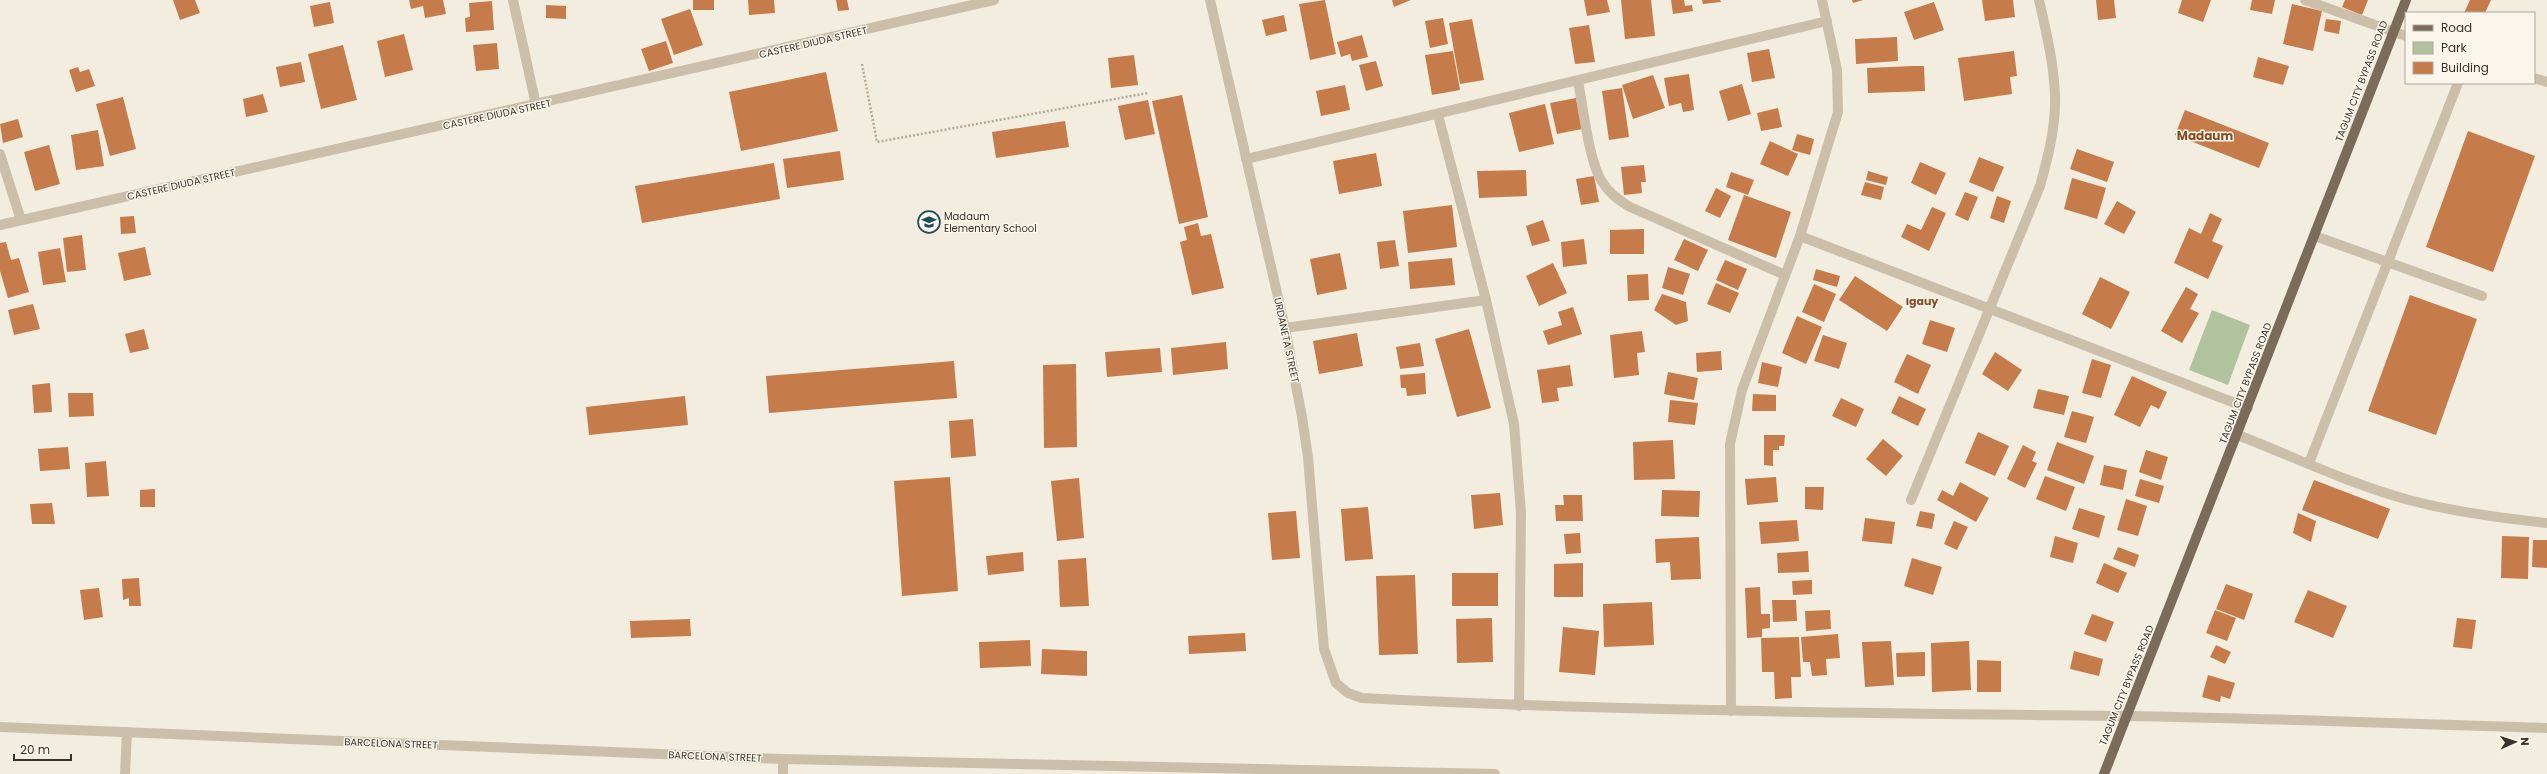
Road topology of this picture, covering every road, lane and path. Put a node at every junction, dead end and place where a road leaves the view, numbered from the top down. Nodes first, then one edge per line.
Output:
1 (513, 0) edge
2 (994, 0) edge
3 (1210, 0) edge
4 (1822, 0) edge
5 (2039, 0) edge
6 (2305, 0) edge
7 (2406, 0) edge
8 (1827, 21) junction
9 (2393, 31) junction
10 (2405, 36) edge
11 (862, 64) dead end
12 (2535, 78) edge
13 (1578, 81) junction
14 (2547, 82) edge
15 (2458, 84) edge
16 (1148, 93) dead end
17 (536, 105) junction
18 (1438, 115) junction
19 (0, 154) edge
20 (1246, 159) junction
21 (20, 220) junction
22 (0, 225) edge
23 (1800, 236) junction
24 (2315, 236) junction
25 (2388, 262) junction
26 (1785, 275) junction
27 (2482, 296) dead end
28 (1486, 300) junction
29 (1991, 309) junction
30 (1285, 328) junction
31 (2248, 408) junction
32 (2238, 435) junction
33 (2309, 464) junction
34 (1911, 500) dead end
35 (2547, 523) edge
36 (1519, 706) junction
37 (1731, 711) junction
38 (2126, 716) junction
39 (0, 727) edge
40 (2547, 728) edge
41 (127, 732) junction
42 (783, 759) junction
43 (1293, 772) edge
44 (125, 774) edge
45 (783, 774) edge
46 (1495, 774) edge
47 (2104, 774) edge

1 - 17 street
2 - 17 street, CASTERE DIUDA STREET
3 - 20 street, URDANETA STREET
4 - 8 street
5 - 29 street
6 - 9 street
7 - 9 main road, TAGUM CITY BYPASS ROAD
8 - 13 street
8 - 23 street
9 - 10 street
9 - 24 main road, TAGUM CITY BYPASS ROAD
11 - 16 path
12 - 14 street
13 - 18 street
13 - 26 street
15 - 25 street
17 - 21 street, CASTERE DIUDA STREET
18 - 20 street
18 - 28 street
19 - 21 street
20 - 30 street, URDANETA STREET
21 - 22 street, CASTERE DIUDA STREET
23 - 26 street
23 - 29 street
24 - 25 street
24 - 31 main road, TAGUM CITY BYPASS ROAD
25 - 27 street
25 - 33 street
26 - 37 street
28 - 30 street
28 - 36 street
29 - 31 street
29 - 34 street
30 - 36 street, URDANETA STREET
31 - 32 main road, TAGUM CITY BYPASS ROAD
32 - 33 street
32 - 38 main road, TAGUM CITY BYPASS ROAD
33 - 35 street
36 - 37 street
37 - 38 street
38 - 40 street
38 - 47 main road, TAGUM CITY BYPASS ROAD
39 - 41 street, BARCELONA STREET
41 - 42 street, BARCELONA STREET
41 - 44 street
42 - 43 street, BARCELONA STREET
42 - 45 street
43 - 46 street, BARCELONA STREET

